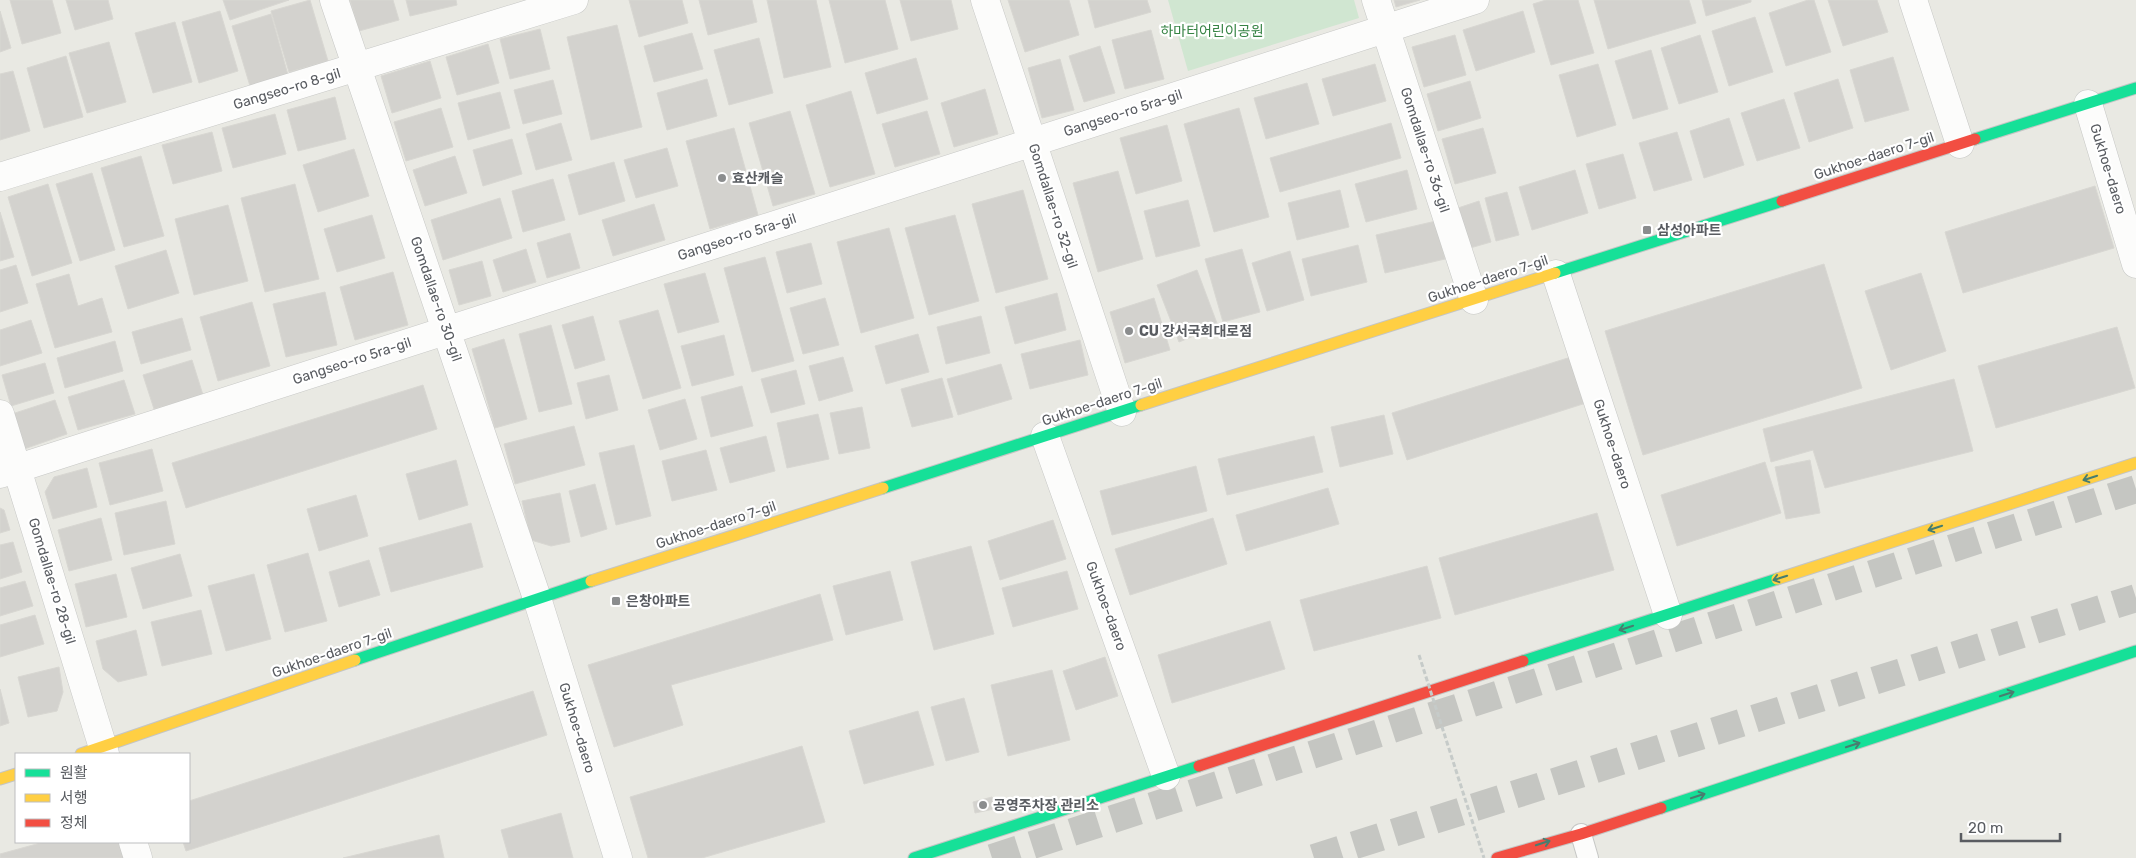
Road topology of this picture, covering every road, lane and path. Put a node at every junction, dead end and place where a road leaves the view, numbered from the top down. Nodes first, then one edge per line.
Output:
1 (334, 0) edge
2 (574, 0) edge
3 (985, 0) edge
4 (1376, 0) edge
5 (1475, 0) edge
6 (1913, 0) edge
7 (1385, 29) junction
8 (358, 67) junction
9 (2136, 88) edge
10 (2088, 104) junction
11 (1032, 142) junction
12 (1960, 144) junction
13 (0, 178) edge
14 (2136, 264) edge
15 (1556, 274) junction
16 (1474, 300) junction
17 (447, 330) junction
18 (1122, 412) junction
19 (0, 414) edge
20 (1045, 436) junction
21 (2136, 463) edge
22 (8, 472) edge
23 (537, 598) junction
24 (1668, 615) junction
25 (2136, 651) edge
26 (1419, 655) dead end
27 (96, 752) edge
28 (15, 774) edge
29 (1166, 776) junction
30 (0, 778) edge
31 (1581, 834) junction
32 (133, 843) edge
33 (138, 858) edge
34 (618, 858) edge
35 (914, 858) edge
36 (1484, 858) edge
37 (1497, 858) edge
38 (1588, 858) edge

1 - 8 street, Gomdallae-ro 30-gil
2 - 8 street, Gangseo-ro 8-gil
3 - 11 street, Gomdallae-ro 32-gil
4 - 7 street, Gomdallae-ro 36-gil
5 - 7 street, Gangseo-ro 5ra-gil
6 - 12 street
7 - 11 street, Gangseo-ro 5ra-gil
7 - 16 street, Gomdallae-ro 36-gil
8 - 13 street, Gangseo-ro 8-gil
8 - 17 street, Gomdallae-ro 30-gil
9 - 10 street, Gukhoe-daero 7-gil
10 - 12 street, Gukhoe-daero 7-gil
10 - 14 street, Gukhoe-daero
11 - 17 street, Gangseo-ro 5ra-gil
11 - 18 street, Gomdallae-ro 32-gil
12 - 15 street, Gukhoe-daero 7-gil
15 - 16 street, Gukhoe-daero 7-gil
15 - 24 street, Gukhoe-daero
16 - 18 street, Gukhoe-daero 7-gil
17 - 22 street, Gangseo-ro 5ra-gil
17 - 23 street, Gomdallae-ro 30-gil
18 - 20 street, Gukhoe-daero 7-gil
19 - 22 street, Gomdallae-ro 28-gil
20 - 23 street, Gukhoe-daero 7-gil
20 - 29 street, Gukhoe-daero
21 -> 24 street
22 - 27 street, Gomdallae-ro 28-gil
23 - 27 street, Gukhoe-daero 7-gil
23 - 34 street, Gukhoe-daero
24 -> 29 street
31 -> 25 street
26 - 36 path, bridge
28 - 30 street
29 - 35 street
37 -> 31 street
31 - 38 lane
32 - 33 street

